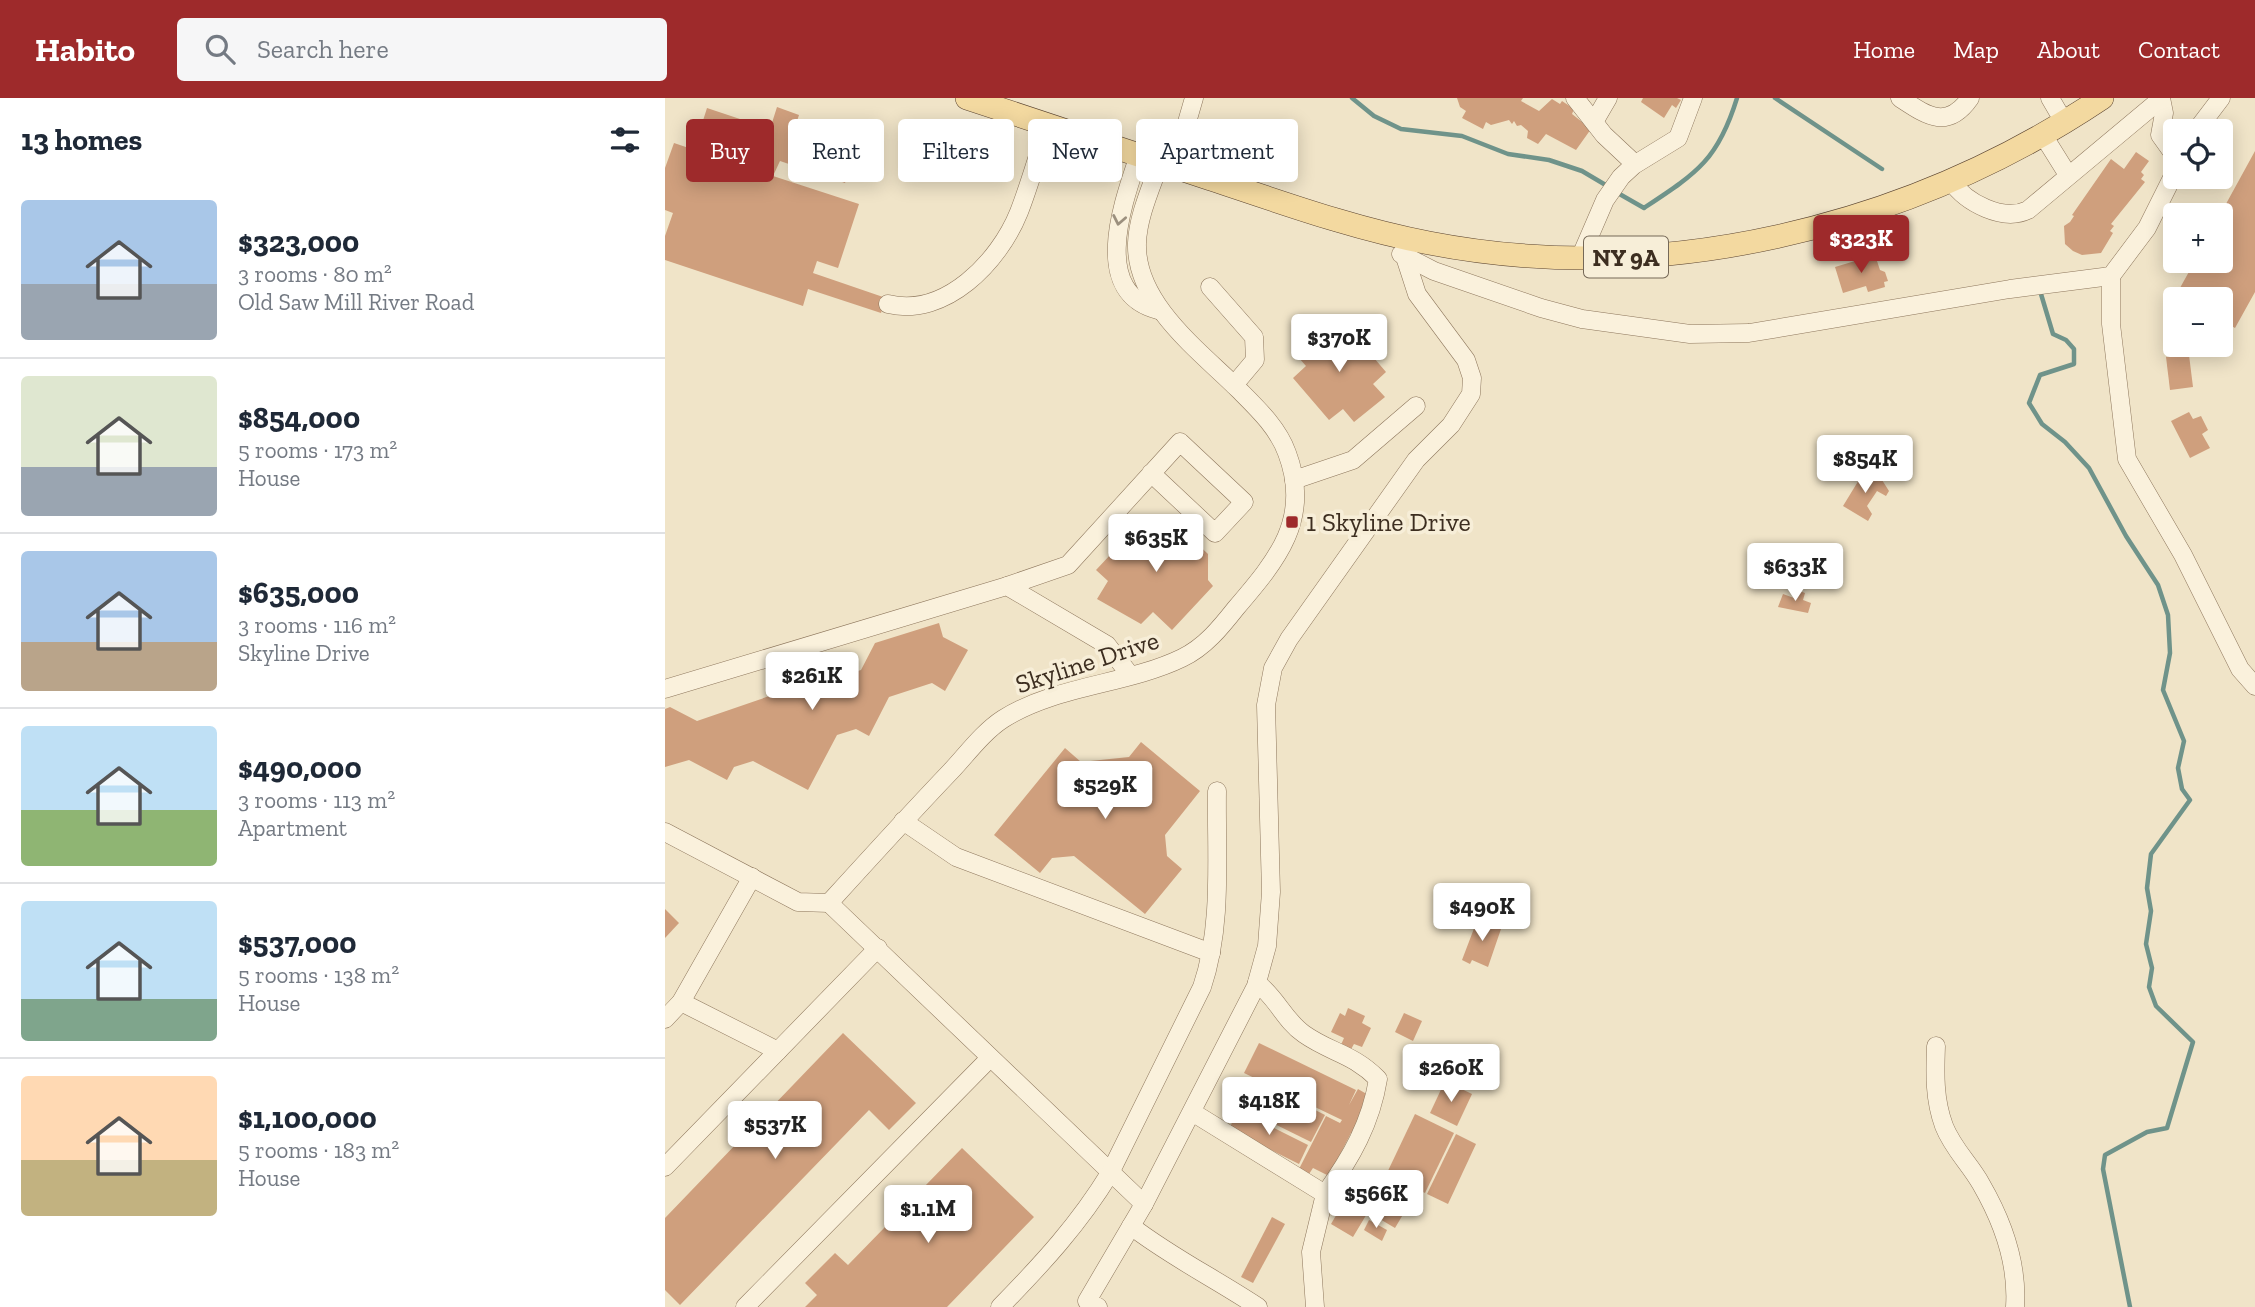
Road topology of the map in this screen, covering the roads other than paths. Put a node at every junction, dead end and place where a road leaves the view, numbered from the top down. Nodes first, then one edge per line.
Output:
1 (1194, 98) edge
2 (1575, 98) edge
3 (1608, 98) edge
4 (1693, 98) edge
5 (1970, 98) edge
6 (2050, 98) edge
7 (2102, 98) edge
8 (2161, 98) edge
9 (2221, 98) edge
10 (980, 100) edge
11 (1910, 101) edge
12 (1032, 119) edge
13 (1182, 119) edge
14 (2205, 119) edge
15 (1594, 122) junction
16 (2064, 122) junction
17 (2043, 135) junction
18 (2163, 139) edge
19 (1628, 170) junction
20 (2068, 175) junction
21 (1951, 181) junction
22 (1029, 182) edge
23 (1151, 182) edge
24 (1220, 182) edge
25 (2166, 189) edge
26 (1402, 247) junction
27 (1580, 258) junction
28 (2111, 276) junction
29 (1210, 287) dead end
30 (888, 304) dead end
31 (1234, 385) junction
32 (1416, 407) dead end
33 (1151, 473) junction
34 (1294, 480) junction
35 (1007, 586) junction
36 (1130, 675) junction
37 (2255, 686) edge
38 (665, 689) edge
39 (1217, 791) dead end
40 (904, 821) junction
41 (665, 832) edge
42 (752, 877) junction
43 (829, 903) junction
44 (878, 948) junction
45 (1211, 953) junction
46 (1257, 983) junction
47 (681, 1002) junction
48 (665, 1019) edge
49 (1936, 1046) dead end
50 (778, 1051) junction
51 (990, 1058) junction
52 (1192, 1112) junction
53 (665, 1167) edge
54 (1110, 1172) junction
55 (1325, 1194) junction
56 (1144, 1204) junction
57 (1131, 1226) junction
58 (745, 1307) edge
59 (1000, 1307) edge
60 (1098, 1307) edge
61 (1258, 1307) edge
62 (1315, 1307) edge
63 (2015, 1307) edge

1 - 13 street, Skyline Drive
2 - 15 street
3 - 15 street
4 - 19 street
5 - 11 street
6 - 16 street
7 - 16 main road, NY 9A
8 - 18 street
8 - 20 street
9 - 14 street
10 - 12 main road, NY 9A
15 - 19 street
16 - 17 main road, NY 9A
17 - 20 street
17 - 21 main road, NY 9A
19 - 27 street
20 - 21 street
21 - 27 main road, NY 9A
22 - 30 street
23 - 31 street, Skyline Drive
24 - 26 main road, NY 9A
25 - 28 street
26 - 27 main road, NY 9A
26 - 28 street
26 - 46 street
28 - 37 street
29 - 31 street
31 - 34 street, Skyline Drive
32 - 34 street
33 - 33 street
33 - 35 street
34 - 36 street, Skyline Drive
35 - 36 street
35 - 38 street
36 - 40 street, Skyline Drive
39 - 45 street
40 - 43 street, Skyline Drive
40 - 45 street
41 - 42 street
42 - 43 street
42 - 47 street
43 - 44 street
44 - 50 street
44 - 51 street
45 - 54 street
46 - 52 street
46 - 55 street
47 - 48 street
47 - 50 street
49 - 63 street
50 - 53 street
51 - 54 street
51 - 58 street
52 - 55 street
52 - 56 street
54 - 56 street
54 - 59 street
55 - 62 street
56 - 57 street
57 - 60 street
57 - 61 street

